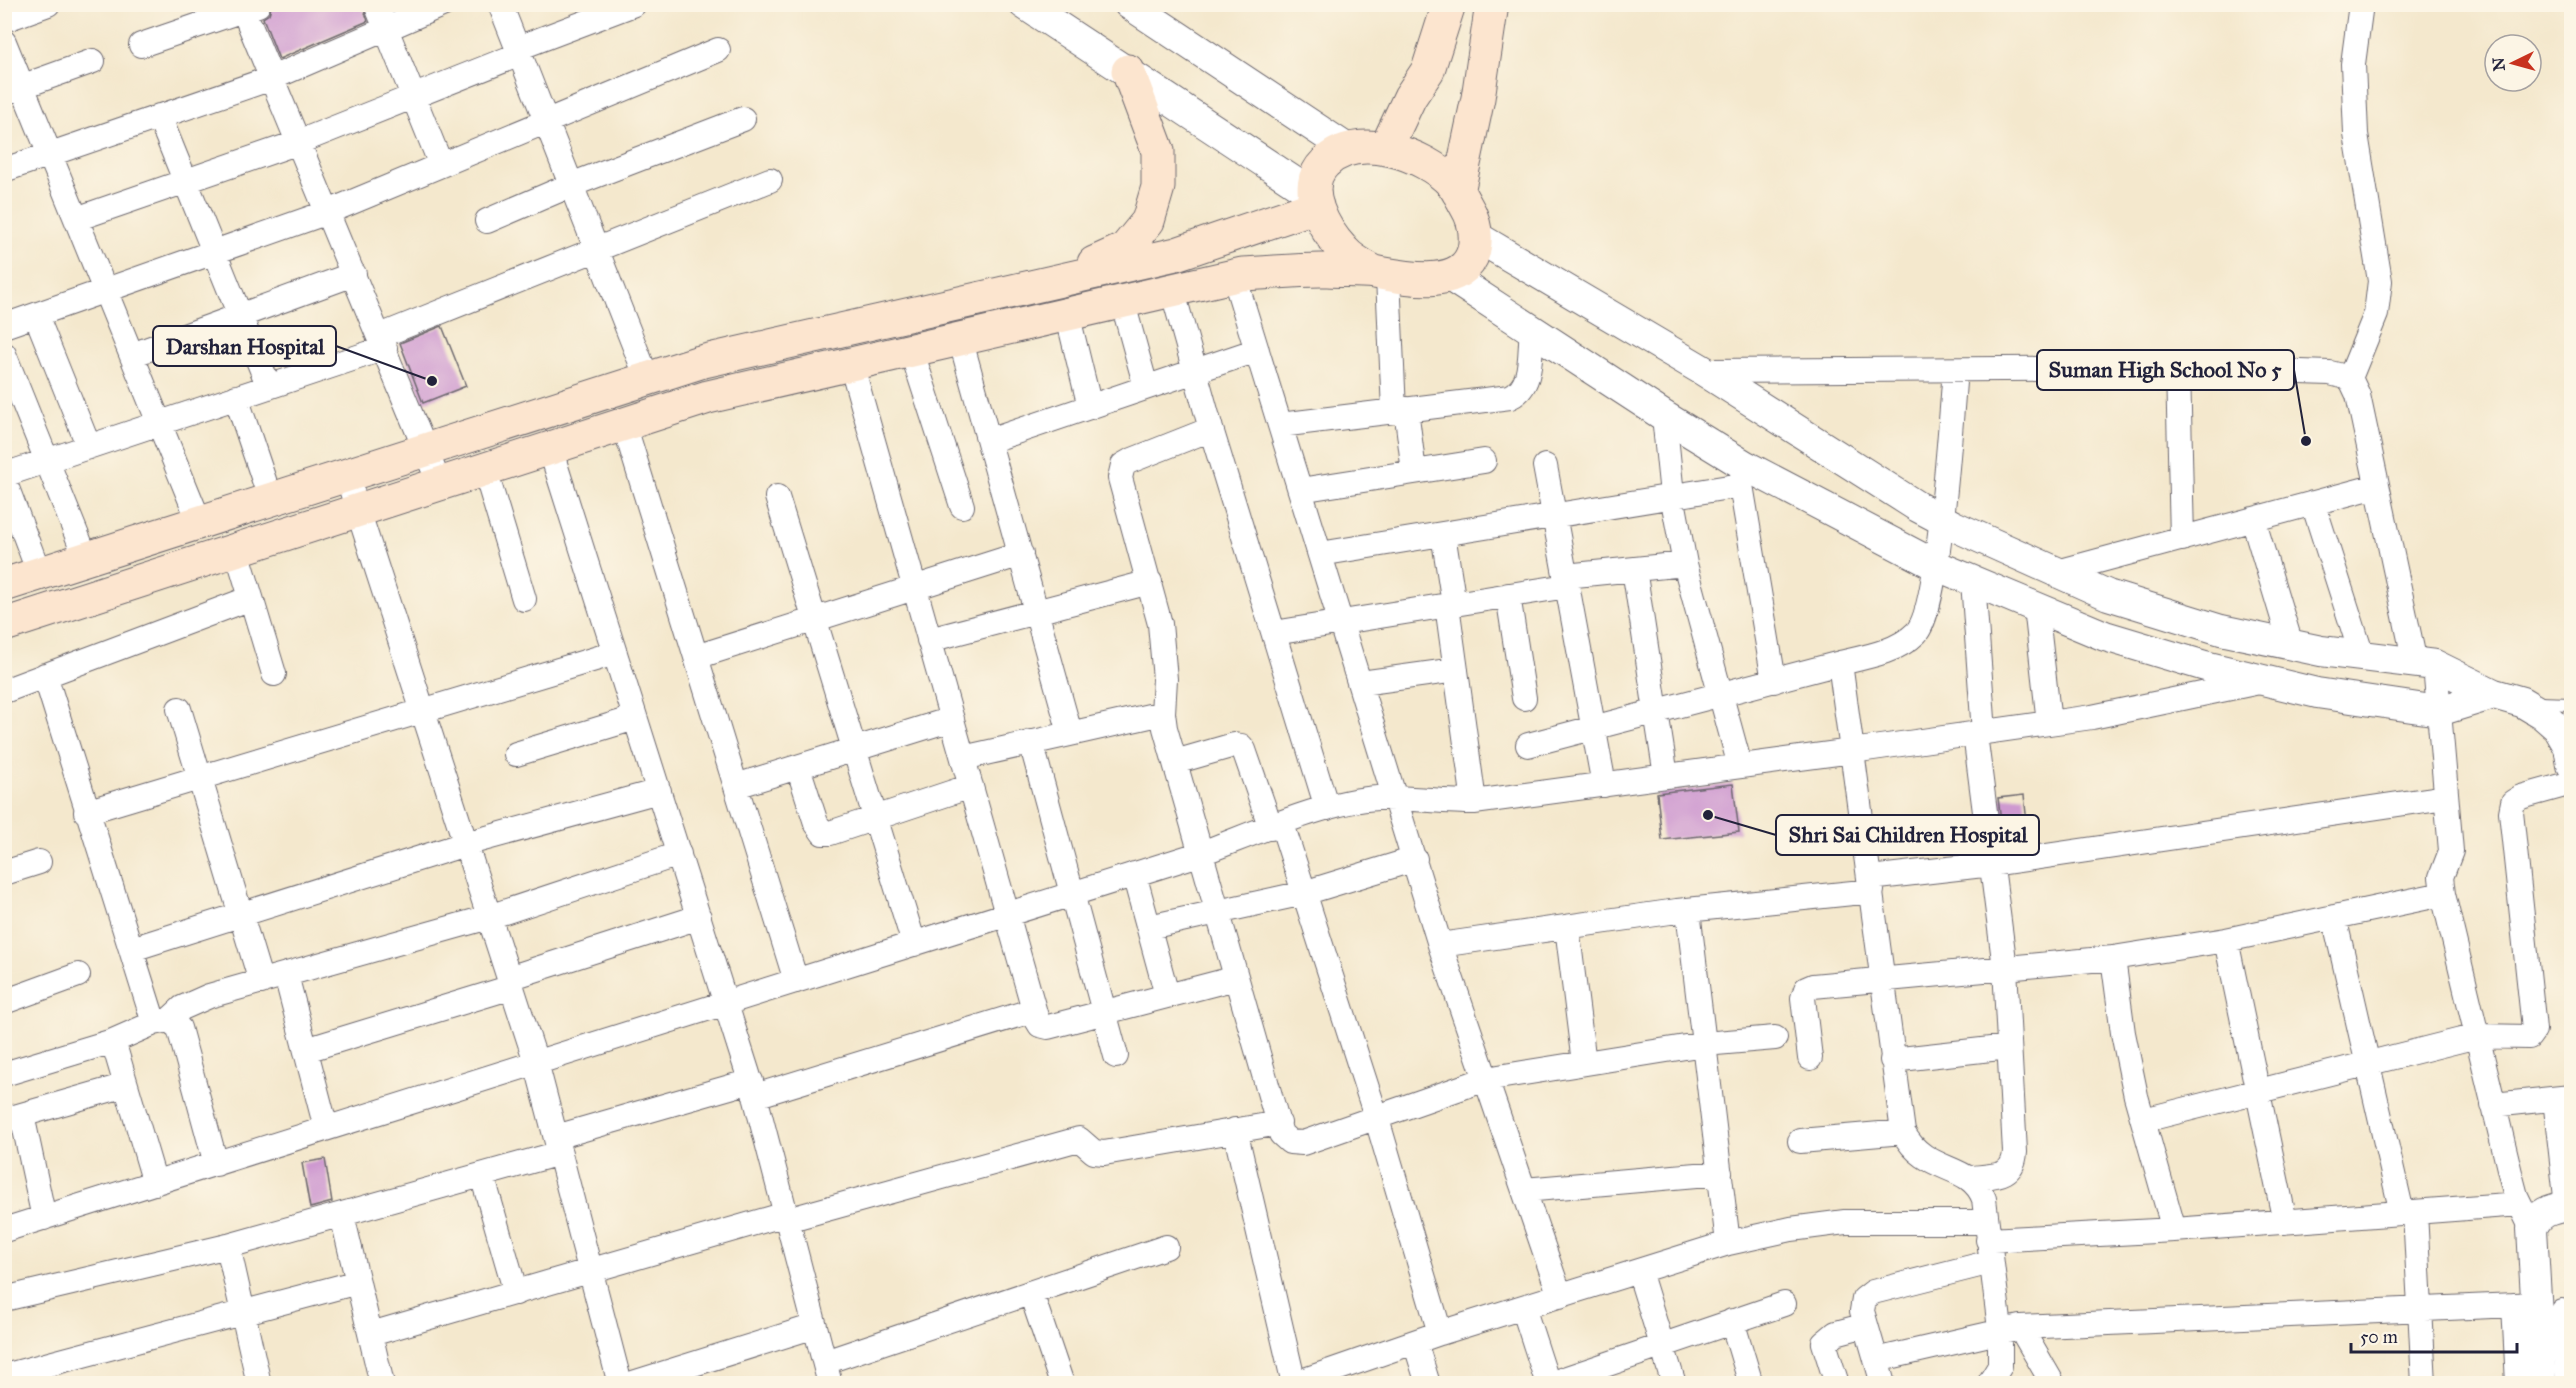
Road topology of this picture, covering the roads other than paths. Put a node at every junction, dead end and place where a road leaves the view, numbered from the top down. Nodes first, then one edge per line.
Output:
1 (48, 4) edge
2 (376, 4) edge
3 (444, 4) edge
4 (500, 4) edge
5 (634, 4) edge
6 (1024, 4) edge
7 (1129, 4) edge
8 (1449, 4) edge
9 (1492, 4) edge
10 (2361, 4) edge
11 (248, 7) edge
12 (4, 20) edge
13 (386, 29) junction
14 (4, 42) edge
15 (141, 45) dead end
16 (718, 50) dead end
17 (519, 51) junction
18 (93, 61) dead end
19 (1128, 71) junction
20 (272, 78) junction
21 (14, 90) edge
22 (414, 97) junction
23 (159, 116) junction
24 (743, 119) dead end
25 (547, 121) junction
26 (299, 142) junction
27 (1386, 148) junction
28 (1349, 150) junction
29 (50, 154) junction
30 (441, 165) junction
31 (4, 170) edge
32 (770, 180) dead end
33 (186, 183) junction
34 (572, 185) junction
35 (1458, 192) junction
36 (1315, 200) junction
37 (328, 212) junction
38 (76, 219) junction
39 (487, 221) dead end
40 (1477, 237) junction
41 (596, 249) junction
42 (214, 252) junction
43 (354, 274) junction
44 (1381, 274) junction
45 (1448, 275) junction
46 (1234, 276) junction
47 (1048, 283) junction
48 (1172, 289) junction
49 (105, 291) junction
50 (1122, 300) junction
51 (1067, 313) junction
52 (36, 315) junction
53 (240, 316) junction
54 (4, 326) edge
55 (1532, 330) junction
56 (960, 338) junction
57 (382, 342) junction
58 (911, 349) junction
59 (1257, 350) junction
60 (4, 354) edge
61 (132, 355) junction
62 (851, 363) junction
63 (2178, 368) junction
64 (1195, 370) junction
65 (1955, 370) junction
66 (1704, 371) junction
67 (647, 378) junction
68 (2350, 378) junction
69 (269, 387) junction
70 (1146, 387) junction
71 (236, 397) junction
72 (1090, 406) junction
73 (1400, 410) junction
74 (1664, 416) junction
75 (159, 423) junction
76 (624, 424) junction
77 (1280, 425) junction
78 (1211, 429) junction
79 (989, 441) junction
80 (89, 447) junction
81 (426, 448) junction
82 (550, 448) junction
83 (47, 461) junction
84 (1484, 461) dead end
85 (1545, 466) dead end
86 (485, 470) junction
87 (1414, 472) junction
88 (346, 473) junction
89 (4, 475) edge
90 (1743, 475) junction
91 (4, 480) edge
92 (440, 485) junction
93 (2377, 486) junction
94 (1300, 490) junction
95 (1672, 495) junction
96 (777, 496) dead end
97 (270, 498) junction
98 (2313, 503) junction
99 (962, 506) dead end
100 (357, 512) junction
101 (1554, 515) junction
102 (2253, 519) junction
103 (1942, 520) junction
104 (199, 521) junction
105 (1443, 534) junction
106 (2182, 538) junction
107 (237, 551) junction
108 (1021, 554) junction
109 (1320, 554) junction
110 (86, 558) junction
111 (1685, 564) junction
112 (1935, 565) junction
113 (1634, 569) junction
114 (2057, 572) junction
115 (39, 573) junction
116 (1973, 580) junction
117 (1566, 581) junction
118 (1150, 582) junction
119 (4, 585) edge
120 (914, 585) junction
121 (1508, 596) junction
122 (2108, 596) junction
123 (252, 597) junction
124 (524, 599) dead end
125 (1450, 604) junction
126 (2036, 607) junction
127 (1037, 611) junction
128 (814, 618) junction
129 (1341, 622) junction
130 (4, 625) edge
131 (2095, 632) junction
132 (1274, 633) junction
133 (930, 640) junction
134 (2292, 645) junction
135 (615, 653) junction
136 (2362, 656) junction
137 (696, 657) junction
138 (1840, 663) junction
139 (2425, 664) junction
140 (1456, 670) junction
141 (274, 674) dead end
142 (45, 675) junction
143 (1773, 681) junction
144 (2266, 681) junction
145 (1361, 683) junction
146 (4, 691) edge
147 (1720, 693) junction
148 (2493, 694) junction
149 (1524, 698) dead end
150 (2522, 702) junction
151 (2571, 704) edge
152 (179, 709) dead end
153 (421, 710) junction
154 (1657, 710) junction
155 (2439, 711) junction
156 (1163, 713) junction
157 (636, 718) junction
158 (952, 718) junction
159 (2049, 723) junction
160 (1593, 728) junction
161 (1070, 733) junction
162 (1980, 733) junction
163 (1031, 742) junction
164 (1528, 745) dead end
165 (854, 749) junction
166 (1852, 752) junction
167 (516, 754) dead end
168 (2571, 754) edge
169 (963, 758) junction
170 (1175, 762) junction
171 (1740, 766) junction
172 (798, 767) junction
173 (1666, 776) junction
174 (200, 777) junction
175 (2571, 783) edge
176 (1604, 785) junction
177 (736, 786) junction
178 (971, 786) junction
179 (659, 791) junction
180 (2446, 796) junction
181 (1396, 799) junction
182 (1474, 802) junction
183 (1327, 808) junction
184 (86, 812) junction
185 (875, 818) junction
186 (1276, 826) junction
187 (465, 844) junction
188 (679, 854) junction
189 (1199, 854) junction
190 (1414, 859) junction
191 (39, 862) dead end
192 (1992, 864) junction
193 (4, 873) edge
194 (1134, 874) junction
195 (1871, 884) junction
196 (1304, 893) junction
197 (1073, 894) junction
198 (2443, 894) junction
199 (1688, 910) junction
200 (1216, 912) junction
201 (242, 915) junction
202 (1007, 915) junction
203 (489, 917) junction
204 (699, 917) junction
205 (2334, 917) junction
206 (1149, 927) junction
207 (1567, 927) junction
208 (2226, 940) junction
209 (914, 944) junction
210 (1440, 945) junction
211 (132, 949) junction
212 (2114, 958) junction
213 (2005, 968) junction
214 (78, 975) dead end
215 (286, 975) junction
216 (1236, 978) junction
217 (1883, 979) junction
218 (796, 981) junction
219 (261, 982) junction
220 (510, 983) junction
221 (1167, 995) junction
222 (4, 1002) edge
223 (726, 1003) junction
224 (1034, 1010) junction
225 (1104, 1011) junction
226 (162, 1022) junction
227 (2477, 1036) junction
228 (1776, 1038) dead end
229 (113, 1041) junction
230 (1704, 1044) junction
231 (2009, 1047) junction
232 (306, 1050) junction
233 (1116, 1056) dead end
234 (1809, 1058) dead end
235 (1892, 1060) junction
236 (536, 1062) junction
237 (1584, 1063) junction
238 (2367, 1063) junction
239 (4, 1074) edge
240 (1486, 1079) junction
241 (126, 1085) junction
242 (753, 1089) junction
243 (2257, 1090) junction
244 (2563, 1098) edge
245 (2493, 1105) junction
246 (1376, 1116) junction
247 (13, 1117) edge
248 (2144, 1120) junction
249 (1279, 1124) junction
250 (327, 1128) junction
251 (1235, 1130) junction
252 (1903, 1132) junction
253 (1800, 1142) dead end
254 (558, 1145) junction
255 (216, 1164) junction
256 (1720, 1173) junction
257 (482, 1175) junction
258 (1972, 1178) junction
259 (155, 1183) junction
260 (1524, 1190) junction
261 (2569, 1205) edge
262 (2409, 1212) junction
263 (342, 1215) junction
264 (2526, 1216) junction
265 (787, 1217) junction
266 (44, 1218) junction
267 (2285, 1221) junction
268 (4, 1230) edge
269 (2174, 1230) junction
270 (1988, 1241) junction
271 (1728, 1243) junction
272 (228, 1246) junction
273 (1166, 1247) dead end
274 (592, 1271) junction
275 (1639, 1271) junction
276 (358, 1282) junction
277 (516, 1293) junction
278 (1031, 1293) junction
279 (1560, 1296) junction
280 (4, 1299) edge
281 (1784, 1304) dead end
282 (1523, 1307) junction
283 (2421, 1309) junction
284 (2543, 1312) edge
285 (244, 1314) junction
286 (1732, 1321) junction
287 (1866, 1325) junction
288 (815, 1326) junction
289 (2010, 1328) junction
290 (1440, 1333) junction
291 (371, 1334) junction
292 (1415, 1342) junction
293 (1663, 1345) junction
294 (1876, 1360) junction
295 (827, 1373) edge
296 (4, 1376) edge
297 (254, 1382) edge
298 (382, 1383) edge
299 (620, 1383) edge
300 (630, 1383) edge
301 (1062, 1383) edge
302 (1294, 1383) edge
303 (1428, 1383) edge
304 (1548, 1383) edge
305 (1674, 1383) edge
306 (1751, 1383) edge
307 (1838, 1383) edge
308 (1883, 1383) edge
309 (1989, 1383) edge
310 (2053, 1383) edge
311 (2424, 1383) edge
312 (2518, 1383) edge
313 (2541, 1383) edge
314 (2568, 1383) edge

1 - 12 street
2 - 13 street
3 - 13 street
4 - 17 street
5 - 17 street
6 - 19 street
7 - 28 street
8 - 27 main road
9 - 35 main road
10 - 68 street
11 - 15 street
11 - 20 street
13 - 20 street
13 - 22 street
14 - 21 street
16 - 25 street
17 - 22 street
17 - 25 street
18 - 21 street
19 - 36 street
19 - 47 main road
20 - 23 street
20 - 26 street
21 - 29 street
22 - 26 street
22 - 30 street
23 - 29 street
23 - 33 street
24 - 34 street
25 - 30 street
25 - 34 street
26 - 33 street
26 - 37 street
27 - 28 main road
27 - 35 main road
28 - 36 main road
29 - 31 street
29 - 38 street
30 - 37 street
32 - 41 street
33 - 38 street
33 - 42 street
34 - 39 street
34 - 41 street
35 - 40 main road
36 - 44 main road
36 - 47 main road
37 - 42 street
37 - 43 street
38 - 49 street
40 - 45 main road
40 - 66 street
41 - 57 street
41 - 67 street
42 - 49 street
42 - 53 street
43 - 53 street
43 - 57 street
44 - 45 main road
44 - 46 main road
44 - 73 street
45 - 55 street
46 - 48 main road
46 - 59 street
47 - 67 main road
48 - 50 main road
48 - 64 street
49 - 52 street
49 - 61 street
50 - 51 main road
50 - 70 street
51 - 56 main road
51 - 72 street
52 - 54 street
52 - 80 street
53 - 61 street
53 - 69 street
55 - 73 street
55 - 74 street
56 - 58 main road
56 - 79 street
57 - 69 street
57 - 81 street
58 - 62 main road
58 - 99 street
59 - 64 street
59 - 77 street
60 - 83 street
61 - 75 street
62 - 76 main road
62 - 120 street
63 - 65 street
63 - 68 street
63 - 106 street
64 - 70 street
64 - 78 street
65 - 66 street
65 - 103 street
66 - 103 street
67 - 81 main road
68 - 93 street
69 - 71 street
70 - 72 street
71 - 75 street
71 - 97 street
72 - 79 street
73 - 77 street
73 - 87 street
74 - 90 street
74 - 95 street
75 - 80 street
75 - 104 street
76 - 82 main road
76 - 137 street
77 - 94 street
78 - 118 street
78 - 132 street
79 - 108 street
80 - 83 street
81 - 88 main road
81 - 92 street
82 - 86 main road
82 - 135 street
83 - 89 street
83 - 110 street
84 - 87 street
85 - 101 street
86 - 92 main road
86 - 124 street
87 - 94 street
88 - 97 main road
88 - 100 street
90 - 95 street
90 - 112 street
90 - 143 street
91 - 115 street
92 - 100 main road
93 - 98 street
93 - 139 street
94 - 109 street
95 - 101 street
95 - 111 street
96 - 128 street
97 - 104 main road
98 - 102 street
98 - 136 street
100 - 107 main road
100 - 153 street
101 - 105 street
101 - 117 street
102 - 106 street
102 - 134 street
103 - 112 street
103 - 114 street
104 - 110 main road
105 - 109 street
105 - 125 street
106 - 114 street
107 - 123 street
107 - 130 main road
108 - 120 street
108 - 127 street
109 - 129 street
110 - 115 main road
111 - 113 street
111 - 147 street
112 - 116 street
112 - 138 street
113 - 117 street
113 - 154 street
114 - 122 street
115 - 119 main road
116 - 126 street
116 - 162 street
117 - 121 street
117 - 160 street
118 - 127 street
118 - 156 street
120 - 128 street
120 - 133 street
121 - 125 street
121 - 149 street
122 - 131 street
122 - 134 street
123 - 141 street
123 - 142 street
125 - 129 street
125 - 140 street
126 - 131 street
126 - 159 street
127 - 133 street
127 - 161 street
128 - 137 street
128 - 165 street
129 - 132 street
129 - 145 street
131 - 144 street
132 - 183 street
133 - 158 street
134 - 136 street
135 - 153 street
135 - 157 street
136 - 139 street
137 - 177 street
138 - 143 street
138 - 166 street
139 - 148 street
139 - 155 street
140 - 145 street
140 - 182 street
142 - 146 street
142 - 184 street
143 - 147 street
144 - 155 street
144 - 159 street
145 - 181 street
147 - 154 street
147 - 171 street
148 - 150 street
148 - 155 street
150 - 151 lane
150 - 168 street
152 - 174 street
153 - 174 street
153 - 187 street
154 - 160 street
154 - 173 street
155 - 180 street
156 - 161 street
156 - 170 street
157 - 167 street
157 - 179 street
158 - 165 street
158 - 169 street
159 - 162 street
160 - 164 street
160 - 176 street
161 - 163 street
162 - 166 street
162 - 192 street
163 - 169 street
163 - 197 street
165 - 172 street
165 - 185 street
166 - 171 street
166 - 195 street
169 - 178 street
170 - 186 street
170 - 189 street
171 - 173 street
172 - 177 street
172 - 185 street
173 - 176 street
174 - 184 street
174 - 201 street
175 - 227 street
176 - 182 street
177 - 218 street
178 - 185 street
178 - 202 street
179 - 187 street
179 - 188 street
180 - 192 street
180 - 198 street
181 - 182 street
181 - 183 street
181 - 190 street
183 - 186 street
184 - 211 street
185 - 209 street
186 - 189 street
186 - 196 street
187 - 201 street
187 - 203 street
188 - 203 street
188 - 204 street
189 - 194 street
189 - 200 street
190 - 196 street
190 - 210 street
191 - 193 street
192 - 195 street
192 - 213 street
194 - 197 street
194 - 206 street
195 - 199 street
195 - 217 street
196 - 200 street
196 - 246 street
197 - 202 street
197 - 225 street
198 - 205 street
198 - 227 street
199 - 207 street
199 - 230 street
200 - 206 street
200 - 216 street
201 - 211 street
201 - 219 street
202 - 209 street
202 - 224 street
203 - 215 street
203 - 220 street
204 - 220 street
204 - 223 street
205 - 208 street
205 - 238 street
206 - 221 street
207 - 210 street
207 - 237 street
208 - 212 street
208 - 243 street
209 - 218 street
210 - 240 street
211 - 226 street
212 - 213 street
212 - 248 street
213 - 217 street
213 - 231 street
214 - 222 street
215 - 219 street
215 - 232 street
216 - 221 street
216 - 249 street
217 - 234 street
217 - 235 street
218 - 223 street
219 - 226 street
220 - 232 street
220 - 236 street
221 - 225 street
223 - 236 street
223 - 242 street
224 - 225 street
224 - 242 street
225 - 233 street
226 - 229 street
226 - 255 street
227 - 238 street
227 - 245 street
228 - 230 street
229 - 239 street
229 - 241 street
230 - 237 street
230 - 256 street
231 - 235 street
231 - 258 street
232 - 250 street
235 - 252 street
236 - 250 street
236 - 254 street
237 - 240 street
238 - 243 street
238 - 262 street
240 - 246 street
240 - 260 street
241 - 247 street
241 - 259 street
242 - 254 street
242 - 265 street
243 - 248 street
243 - 267 street
244 - 245 street
244 - 261 street
245 - 264 street
246 - 249 street
246 - 290 street
247 - 266 street
248 - 269 street
249 - 251 street
250 - 255 street
251 - 265 street
251 - 302 street
252 - 253 street
252 - 258 street
254 - 257 street
254 - 274 street
255 - 259 street
256 - 260 street
256 - 271 street
257 - 263 street
257 - 277 street
258 - 270 street
259 - 266 street
260 - 279 street
261 - 264 street
262 - 264 street
262 - 267 street
262 - 283 street
263 - 272 street
263 - 276 street
264 - 284 street
265 - 274 street
265 - 288 street
266 - 268 street
267 - 269 street
269 - 270 street
270 - 271 street
270 - 287 street
270 - 289 street
271 - 275 street
272 - 280 street
272 - 285 street
273 - 278 street
274 - 277 street
274 - 299 street
275 - 279 street
275 - 293 street
276 - 285 street
276 - 291 street
277 - 291 street
278 - 295 street
278 - 301 street
279 - 282 street
281 - 286 street
282 - 290 street
282 - 304 street
283 - 284 street
283 - 289 street
283 - 311 street
284 - 312 street
284 - 313 street
284 - 314 street
285 - 296 street
285 - 297 street
286 - 293 street
286 - 306 street
287 - 294 street
287 - 307 street
288 - 295 street
288 - 300 street
289 - 294 street
289 - 309 street
289 - 310 street
290 - 292 street
291 - 298 street
292 - 302 street
292 - 303 street
293 - 304 street
293 - 305 street
294 - 308 street

